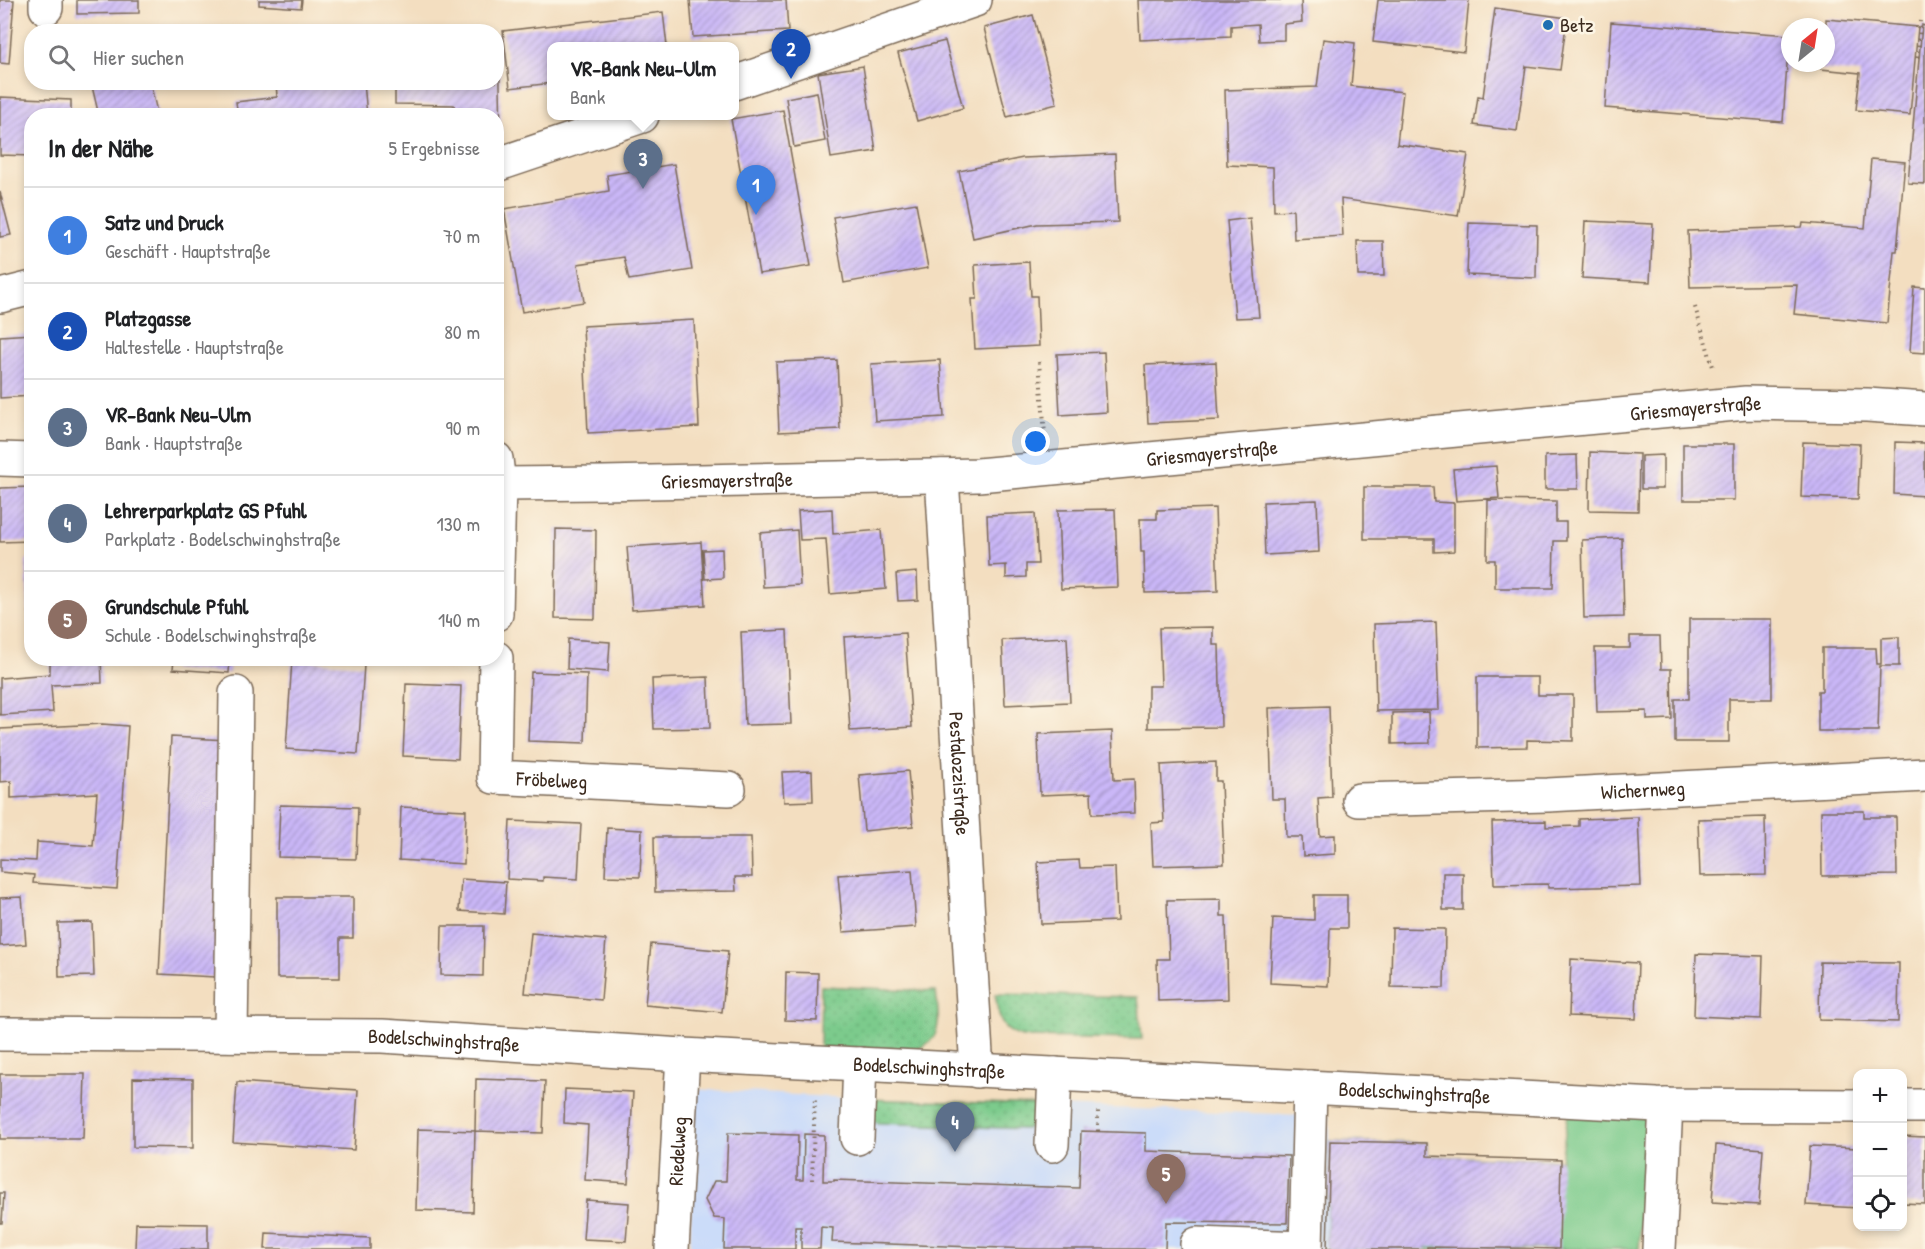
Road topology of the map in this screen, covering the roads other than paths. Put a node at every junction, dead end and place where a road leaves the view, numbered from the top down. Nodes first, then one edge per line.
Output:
1 (975, 0) edge
2 (739, 83) edge
3 (630, 120) edge
4 (504, 162) edge
5 (24, 290) edge
6 (0, 296) edge
7 (1925, 409) edge
8 (0, 459) edge
9 (24, 459) edge
10 (504, 476) edge
11 (942, 476) junction
12 (496, 666) edge
13 (236, 693) dead end
14 (1925, 775) edge
15 (729, 789) dead end
16 (1359, 800) dead end
17 (0, 1034) edge
18 (231, 1035) junction
19 (683, 1055) junction
20 (860, 1064) junction
21 (977, 1071) junction
22 (1055, 1074) junction
23 (1310, 1087) junction
24 (1666, 1105) junction
25 (1853, 1106) edge
26 (1907, 1106) edge
27 (1925, 1106) edge
28 (857, 1138) dead end
29 (1052, 1145) dead end
30 (1197, 1244) dead end
31 (672, 1249) edge
32 (1659, 1249) edge

1 - 2 street
3 - 4 street
5 - 6 street
7 - 11 street, Griesmayerstraße
8 - 9 street
10 - 11 street, Griesmayerstraße
11 - 21 street, Pestalozzistraße
12 - 15 street, Fröbelweg
13 - 18 street
14 - 16 street, Wichernweg
17 - 18 street, Bodelschwinghstraße
18 - 19 street, Bodelschwinghstraße
19 - 20 street, Bodelschwinghstraße
19 - 31 street, Riedelweg
20 - 21 street, Bodelschwinghstraße
20 - 28 street
21 - 22 street, Bodelschwinghstraße
22 - 23 street, Bodelschwinghstraße
22 - 29 street
23 - 24 street, Bodelschwinghstraße
23 - 30 street
24 - 25 street, Bodelschwinghstraße
24 - 32 street
26 - 27 street

